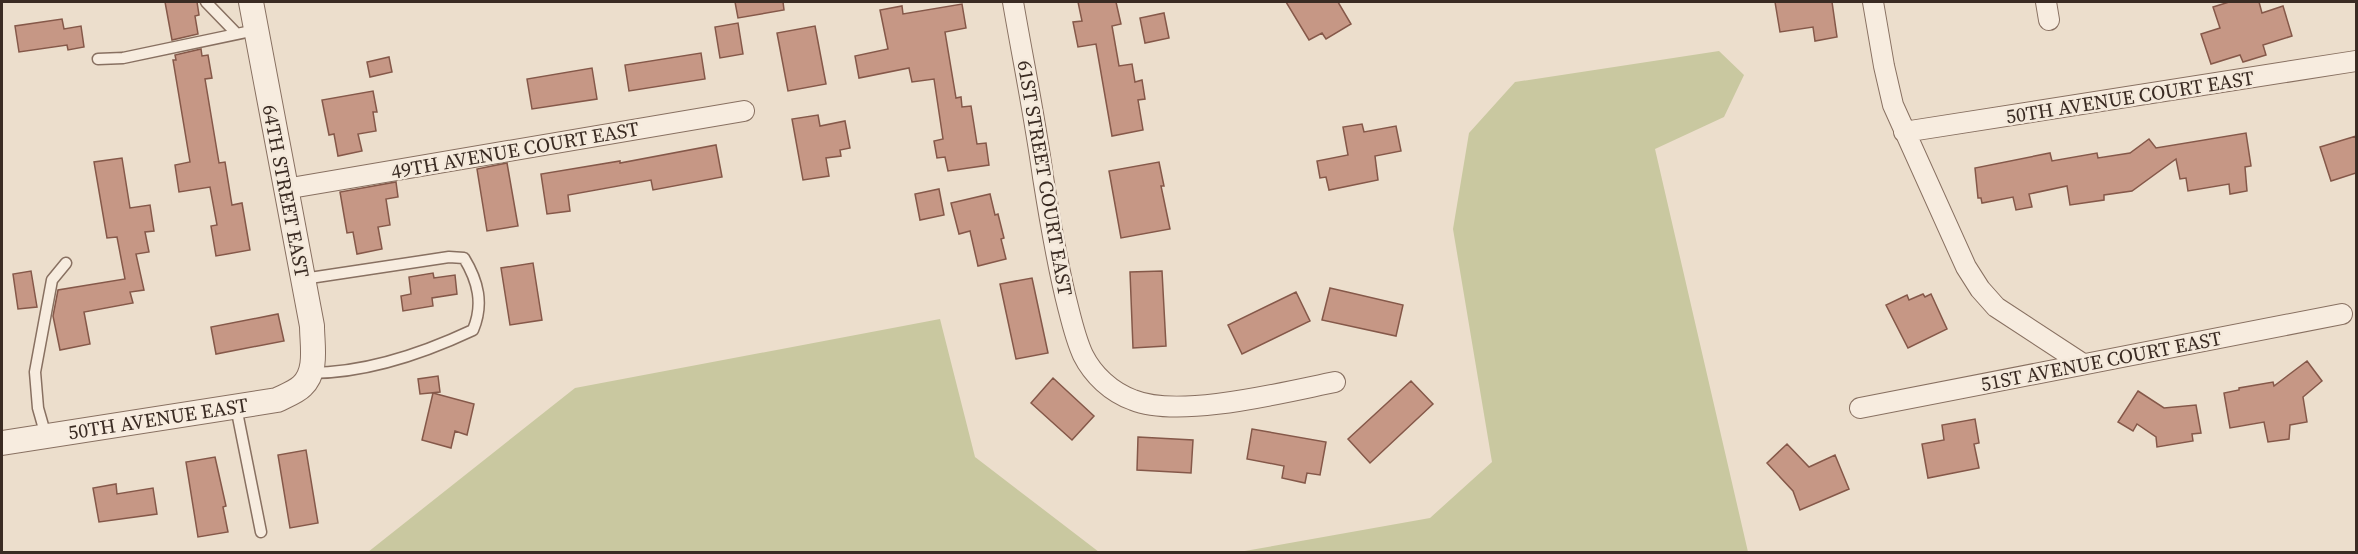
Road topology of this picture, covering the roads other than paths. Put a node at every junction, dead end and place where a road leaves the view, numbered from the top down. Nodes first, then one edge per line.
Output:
1 (206, 2) edge
2 (251, 2) edge
3 (1013, 2) edge
4 (1873, 2) edge
5 (247, 32) junction
6 (98, 59) dead end
7 (2356, 61) edge
8 (744, 111) dead end
9 (1904, 132) junction
10 (285, 189) junction
11 (66, 263) dead end
12 (303, 279) junction
13 (2342, 314) dead end
14 (2083, 364) junction
15 (309, 376) junction
16 (1335, 382) dead end
17 (236, 406) junction
18 (1860, 408) dead end
19 (46, 436) junction
20 (2, 443) edge
21 (261, 531) dead end

1 - 5 lane
2 - 5 street, 64TH STREET EAST
3 - 16 street, 61ST STREET COURT EAST
4 - 9 street
5 - 6 lane
5 - 10 street, 64TH STREET EAST
7 - 9 street, 50TH AVENUE COURT EAST
8 - 10 street, 49TH AVENUE COURT EAST
9 - 14 street
10 - 12 street, 64TH STREET EAST
11 - 19 lane
12 - 15 street, 64TH STREET EAST
12 - 15 lane
13 - 14 street, 51ST AVENUE COURT EAST
14 - 18 street, 51ST AVENUE COURT EAST
15 - 17 street, 50TH AVENUE EAST
17 - 19 street, 50TH AVENUE EAST
17 - 21 lane
19 - 20 street, 50TH AVENUE EAST

